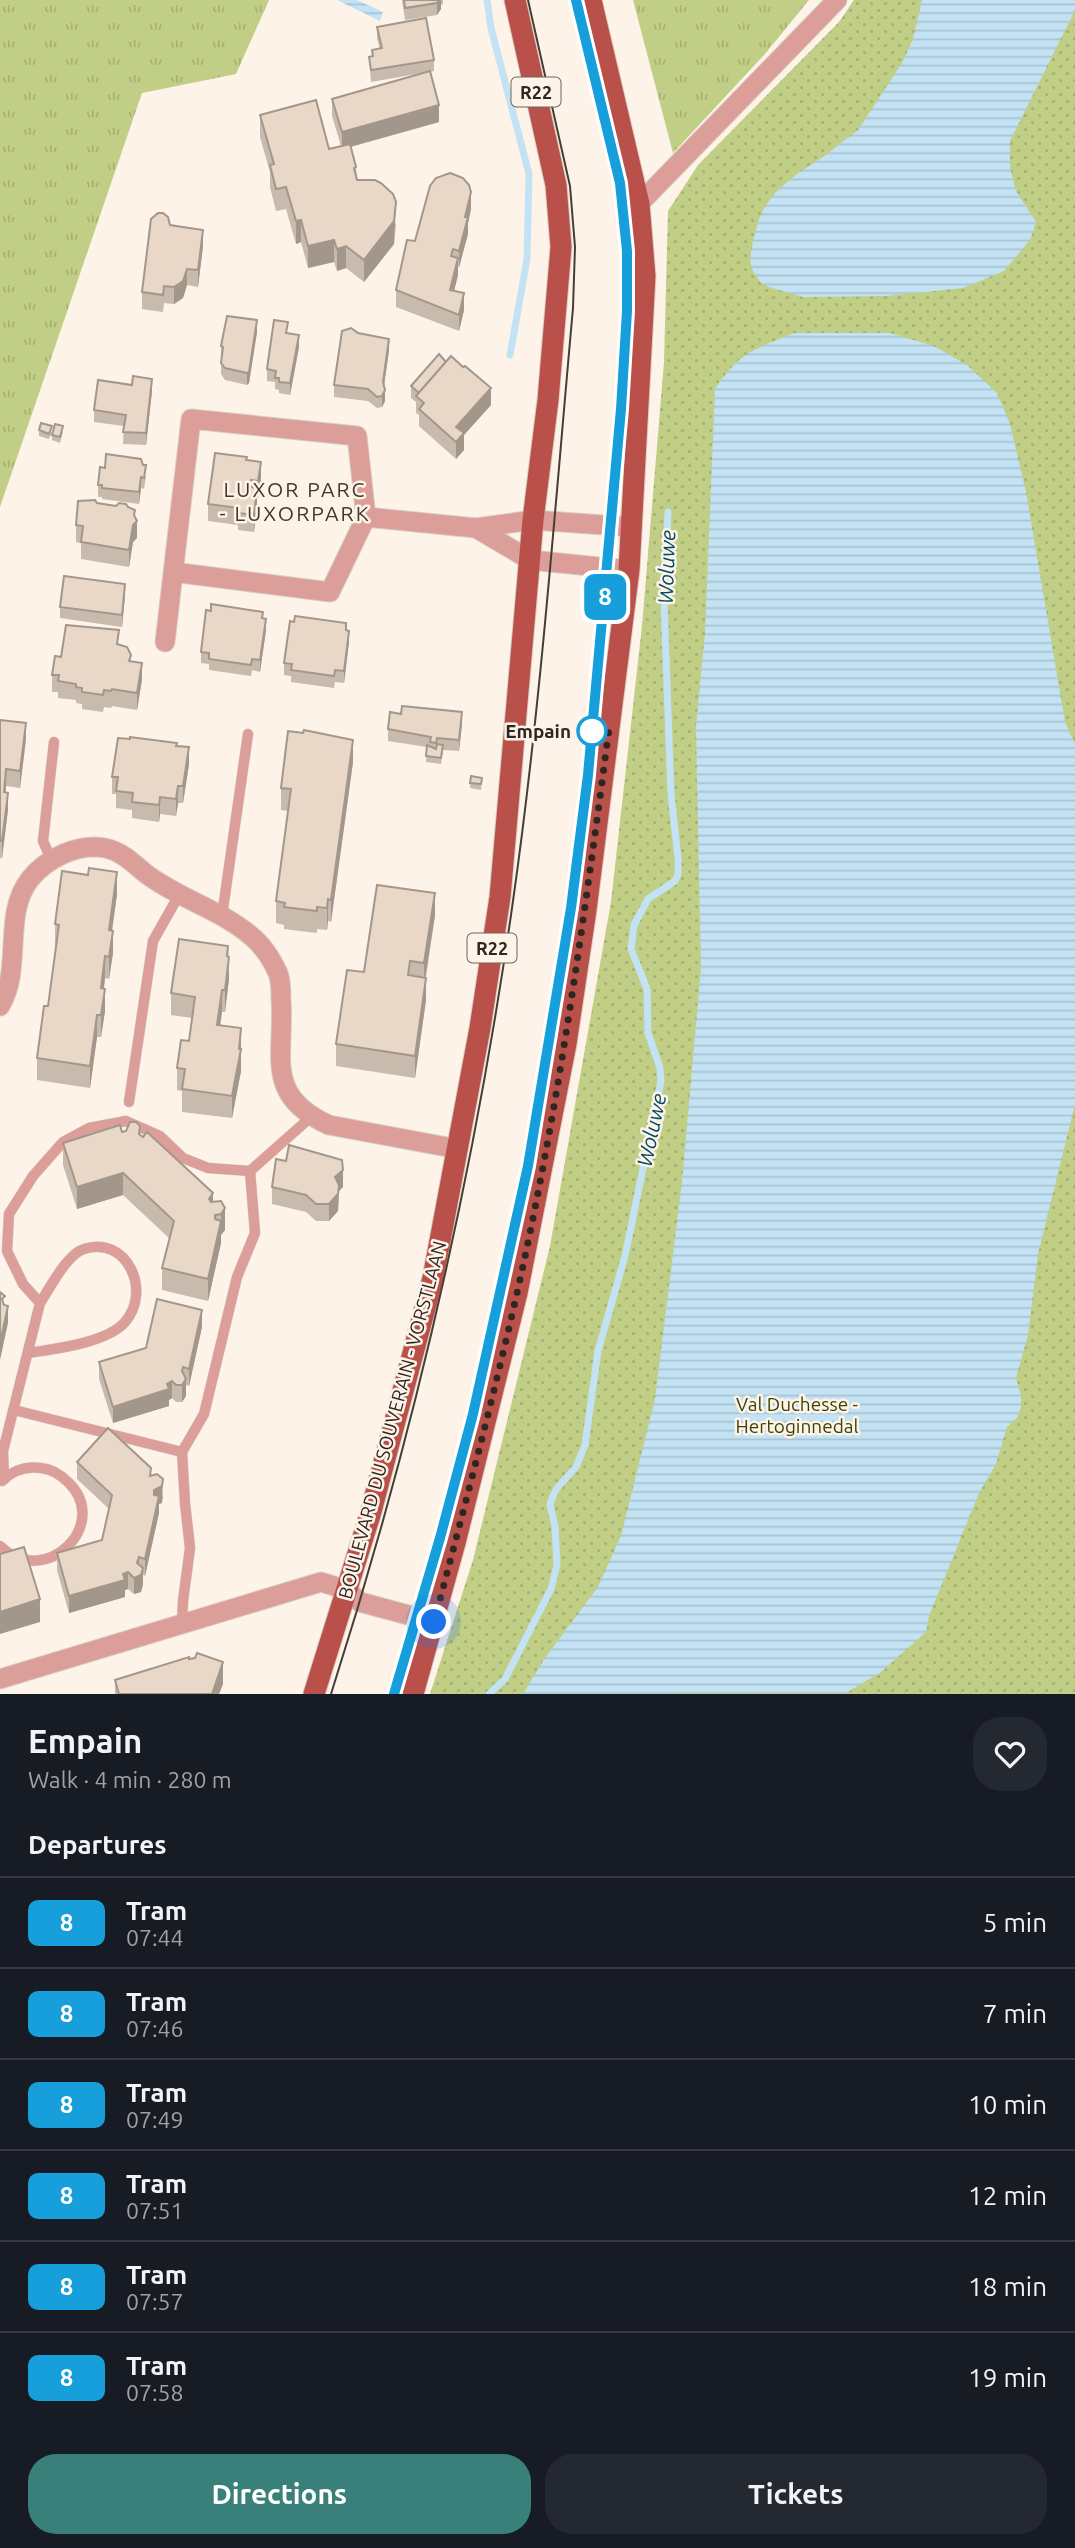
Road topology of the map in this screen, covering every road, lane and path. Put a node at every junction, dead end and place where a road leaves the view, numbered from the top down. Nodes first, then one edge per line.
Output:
1 (516, 0) edge
2 (592, 0) edge
3 (837, 0) edge
4 (639, 204) junction
5 (366, 517) junction
6 (534, 520) junction
7 (632, 527) junction
8 (476, 528) junction
9 (530, 560) junction
10 (629, 570) junction
11 (173, 572) junction
12 (165, 642) dead end
13 (248, 734) dead end
14 (54, 742) dead end
15 (51, 859) junction
16 (179, 895) junction
17 (222, 916) junction
18 (0, 1006) edge
19 (129, 1102) dead end
20 (311, 1117) junction
21 (458, 1149) junction
22 (250, 1171) junction
23 (40, 1303) junction
24 (28, 1353) junction
25 (14, 1410) junction
26 (183, 1452) junction
27 (2, 1480) edge
28 (0, 1546) edge
29 (347, 1590) junction
30 (434, 1622) junction
31 (183, 1623) junction
32 (0, 1679) edge
33 (314, 1694) edge
34 (413, 1694) edge

1 - 6 main road, BOULEVARD DU SOUVERAIN - VORSTLAAN / R22
2 - 4 main road
3 - 4 street
4 - 7 main road
5 - 8 street
5 - 11 street
5 - 11 street
6 - 7 street
6 - 8 street
6 - 9 main road, BOULEVARD DU SOUVERAIN - VORSTLAAN / R22
7 - 10 main road
8 - 9 street
9 - 10 street
9 - 21 main road, BOULEVARD DU SOUVERAIN - VORSTLAAN / R22
10 - 30 main road
11 - 12 street
13 - 17 lane
14 - 15 lane
15 - 16 street
15 - 18 street
16 - 17 street
16 - 19 lane
17 - 20 street
20 - 21 street
20 - 22 lane
21 - 29 main road, BOULEVARD DU SOUVERAIN - VORSTLAAN / R22
22 - 23 lane
22 - 26 lane
23 - 24 lane
23 - 24 lane
24 - 25 lane
25 - 26 lane
25 - 27 lane
26 - 31 lane
27 - 28 lane
29 - 30 street
29 - 31 street
29 - 33 main road, BOULEVARD DU SOUVERAIN - VORSTLAAN / R22
30 - 34 main road
31 - 32 street

